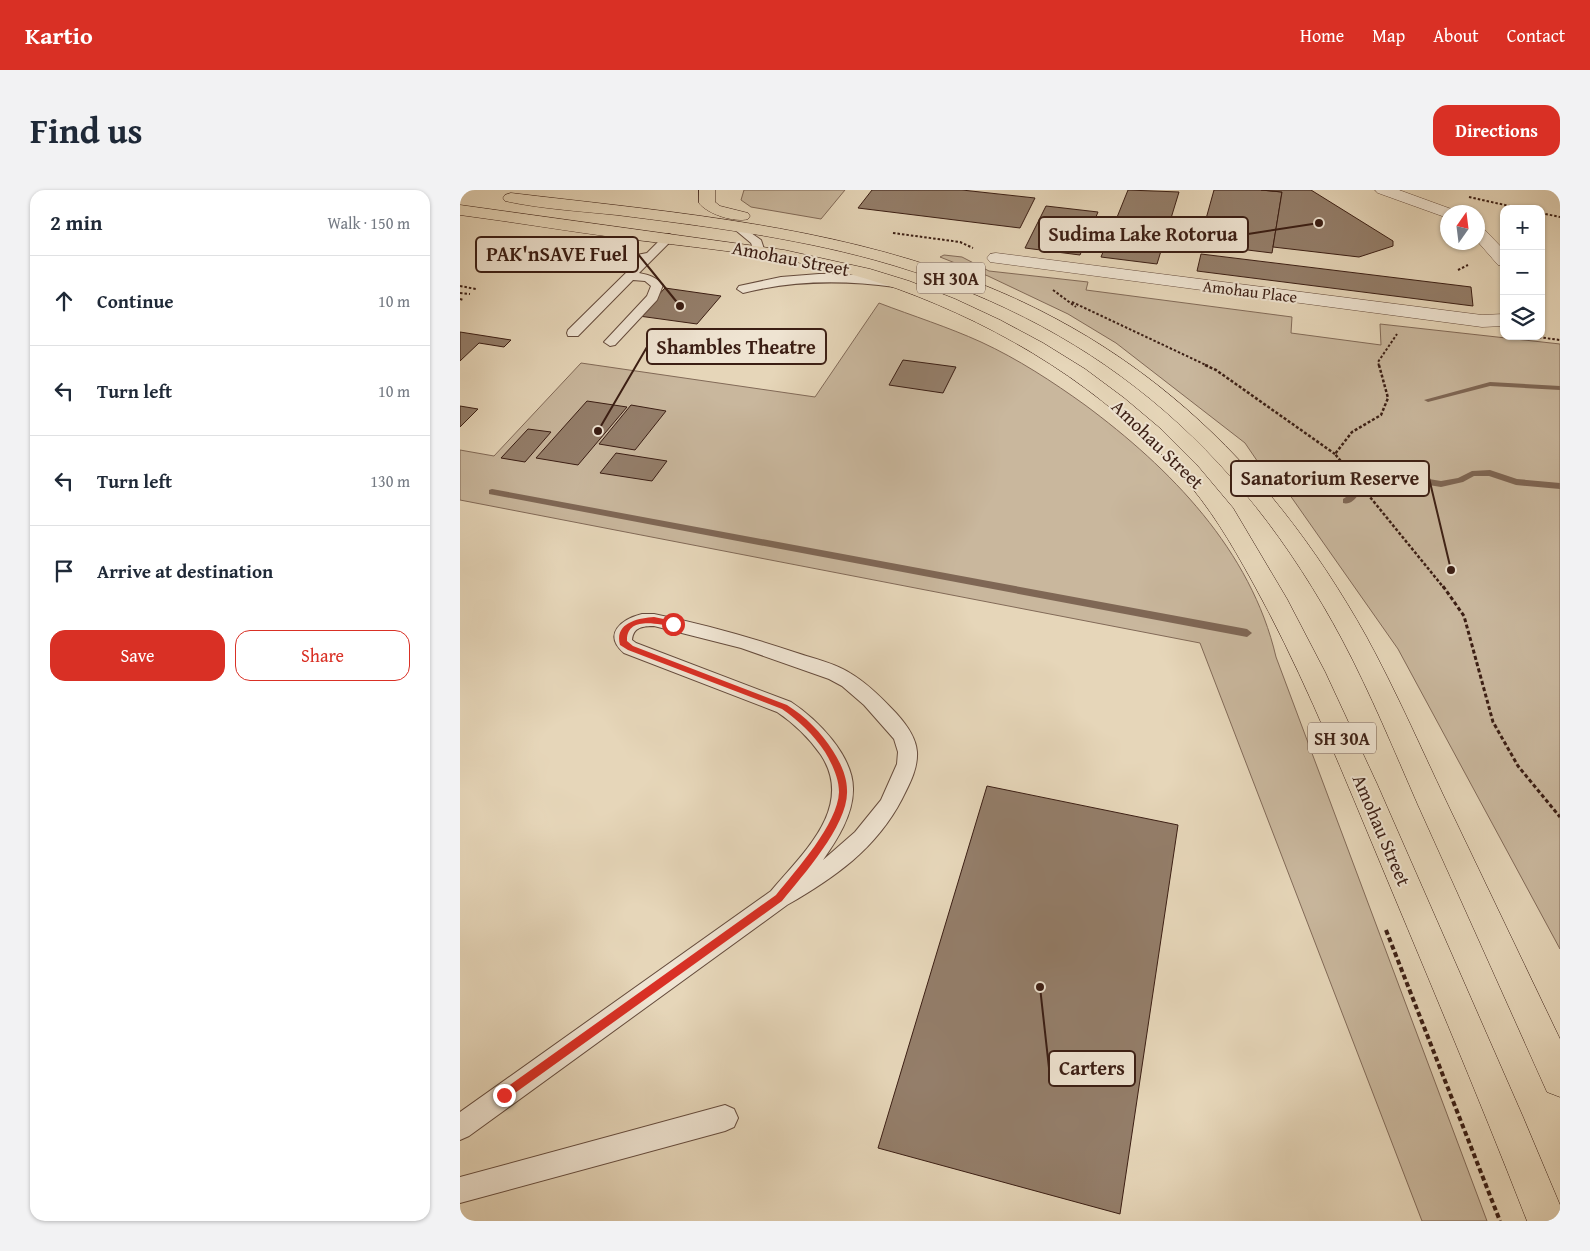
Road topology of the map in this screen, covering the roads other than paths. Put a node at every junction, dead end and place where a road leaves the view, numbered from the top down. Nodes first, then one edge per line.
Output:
1 (1383, 190) edge
2 (695, 194) edge
3 (496, 196) dead end
4 (460, 210) edge
5 (1440, 210) edge
6 (645, 214) junction
7 (737, 226) junction
8 (669, 237) junction
9 (811, 239) junction
10 (1485, 240) edge
11 (758, 249) junction
12 (653, 254) junction
13 (1500, 257) edge
14 (996, 258) dead end
15 (600, 262) dead end
16 (630, 276) junction
17 (896, 283) junction
18 (743, 290) dead end
19 (1500, 320) edge
20 (573, 333) dead end
21 (610, 342) dead end
22 (779, 898) junction
23 (1560, 1079) edge
24 (724, 1118) dead end
25 (460, 1127) edge
26 (460, 1190) edge
27 (1547, 1221) edge

1 - 5 street
2 - 6 main road
2 - 9 main road
3 - 6 main road, Amohau Street / SH 30A
4 - 8 main road, Amohau Street / SH 30A
6 - 7 main road, Amohau Street / SH 30A
7 - 9 main road, Amohau Street / SH 30A
7 - 11 lane
8 - 11 main road, Amohau Street / SH 30A
8 - 12 lane
9 - 23 main road, Amohau Street / SH 30A
10 - 13 street
11 - 17 main road, Amohau Street / SH 30A
12 - 15 lane
12 - 16 lane
14 - 19 street, Amohau Place
16 - 20 lane
16 - 21 lane
17 - 18 lane
17 - 27 main road, Amohau Street / SH 30A
22 - 22 lane
22 - 25 lane
24 - 26 lane

